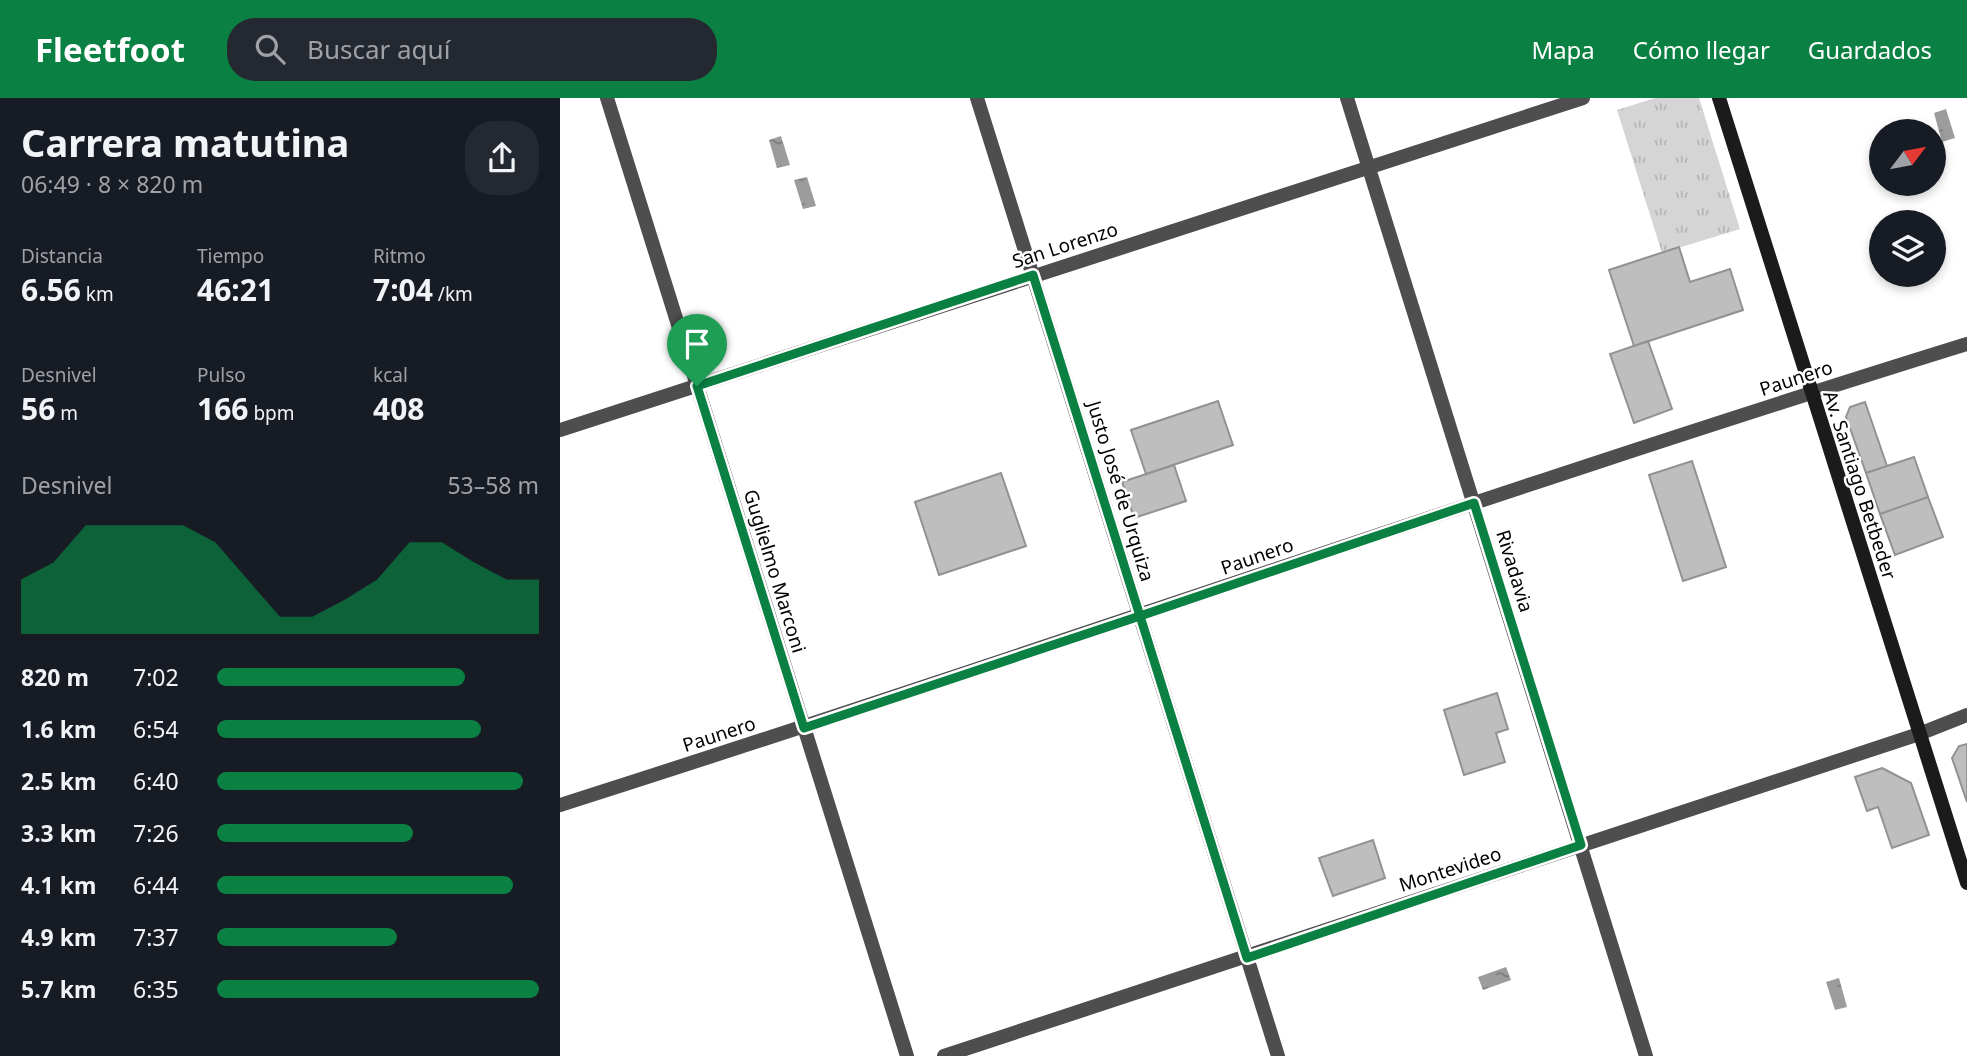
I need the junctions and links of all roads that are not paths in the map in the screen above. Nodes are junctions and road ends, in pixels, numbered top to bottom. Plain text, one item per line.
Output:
1 (607, 98) edge
2 (977, 98) edge
3 (1347, 98) edge
4 (1583, 98) edge
5 (1718, 98) edge
6 (1369, 168) junction
7 (1033, 275) junction
8 (1967, 344) edge
9 (697, 386) junction
10 (1811, 394) junction
11 (560, 430) edge
12 (1474, 503) junction
13 (1140, 616) junction
14 (1967, 715) edge
15 (804, 728) junction
16 (1919, 734) junction
17 (560, 805) edge
18 (1581, 845) junction
19 (1967, 883) edge
20 (1247, 958) junction
21 (907, 1056) edge
22 (944, 1056) edge
23 (1278, 1056) edge
24 (1646, 1056) edge

1 - 9 street, Guglielmo Marconi
2 - 7 street, Justo José de Urquiza
3 - 6 street, Rivadavia
4 - 6 street, San Lorenzo
5 - 10 main road, Av. Santiago Betbeder
6 - 7 street, San Lorenzo
6 - 12 street, Rivadavia
7 - 9 street, San Lorenzo
7 - 13 street, Justo José de Urquiza
8 - 10 street, Paunero
9 - 11 street, San Lorenzo
9 - 15 street, Guglielmo Marconi
10 - 12 street, Paunero
10 - 16 main road, Av. Santiago Betbeder
12 - 13 street, Paunero
12 - 18 street, Rivadavia
13 - 15 street, Paunero
13 - 20 street, Justo José de Urquiza
14 - 16 street, Montevideo
15 - 17 street, Paunero
15 - 21 street, Guglielmo Marconi
16 - 18 street, Montevideo
16 - 19 main road, Av. Santiago Betbeder
18 - 20 street, Montevideo
18 - 24 street, Rivadavia
20 - 22 street, Montevideo
20 - 23 street, Justo José de Urquiza

